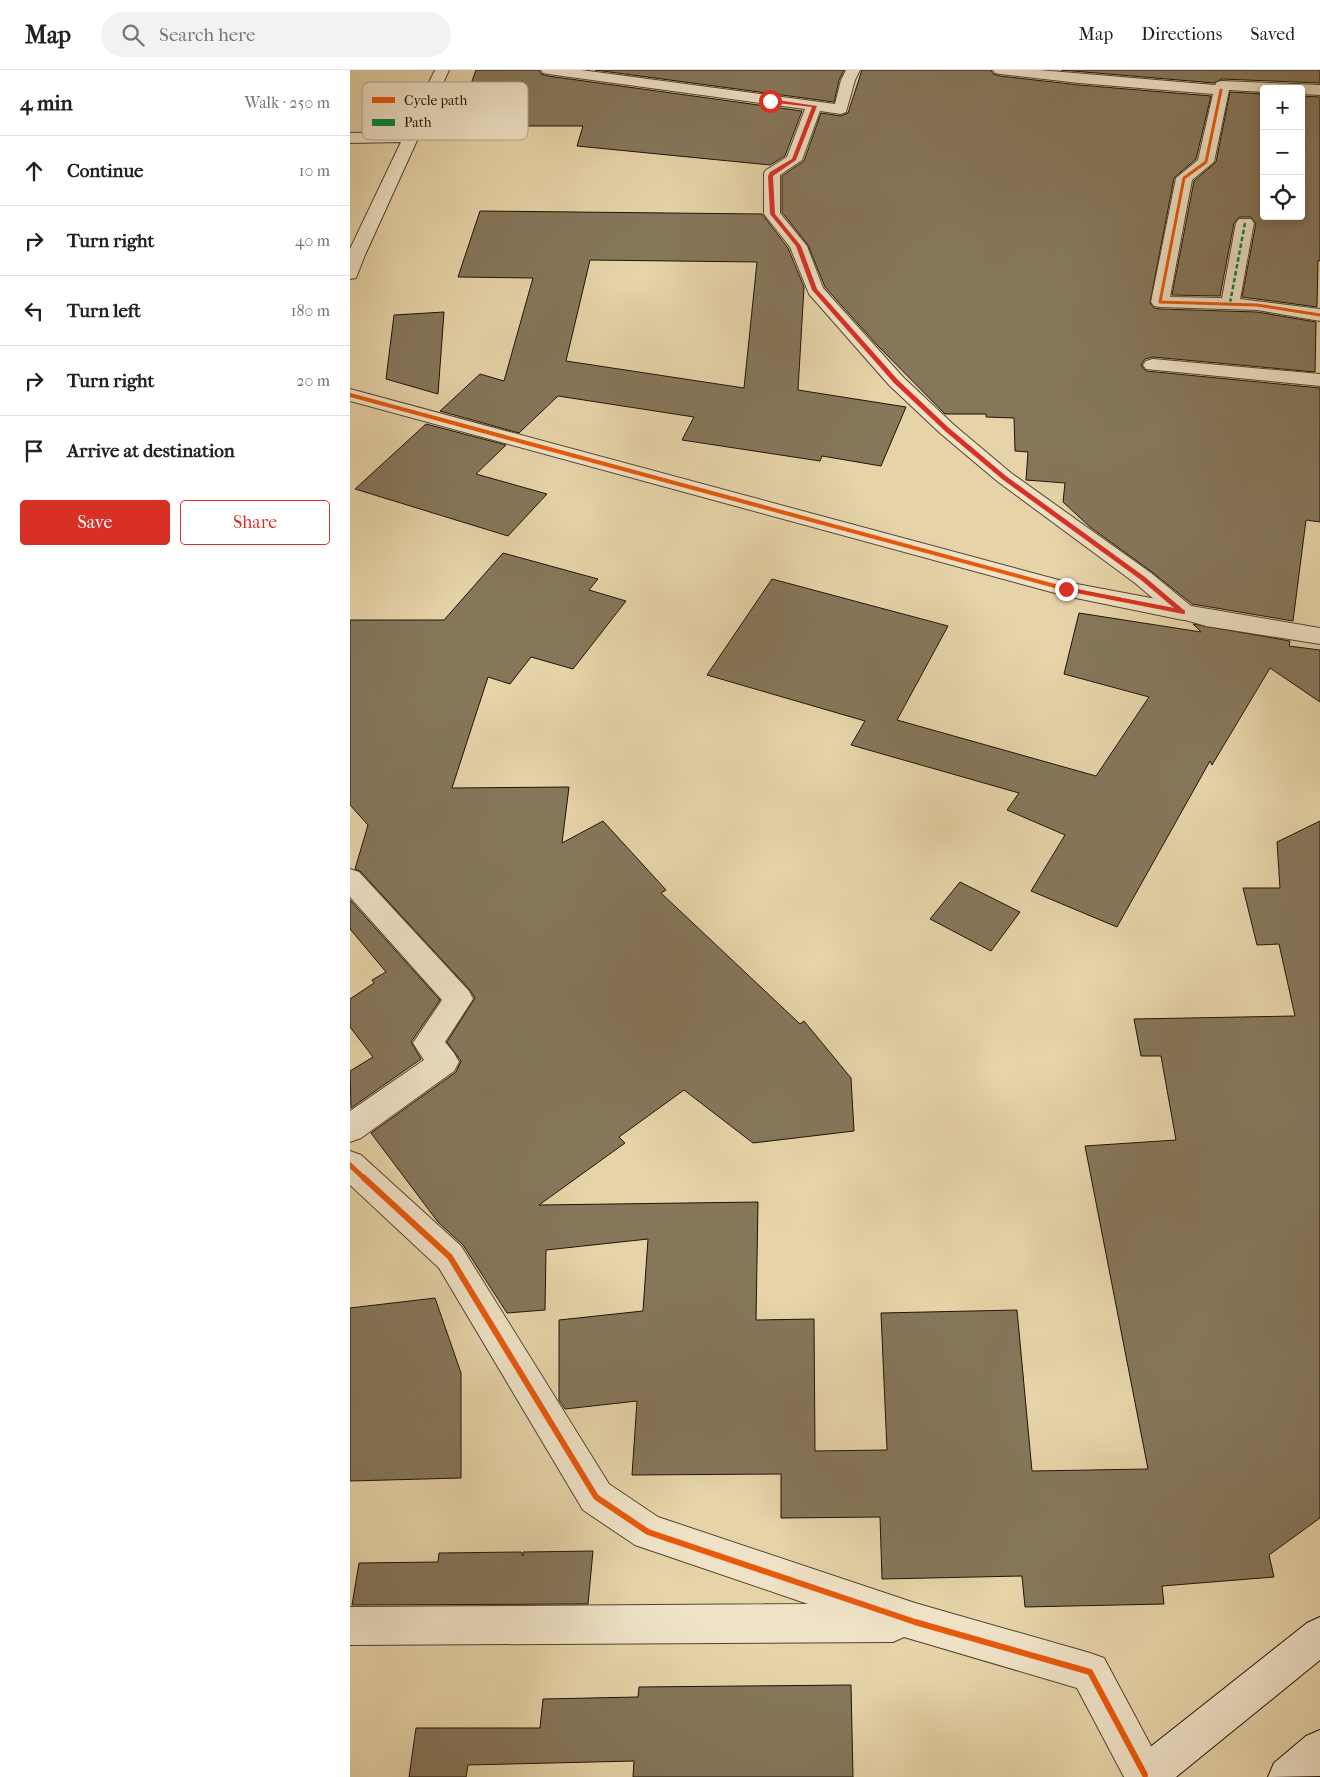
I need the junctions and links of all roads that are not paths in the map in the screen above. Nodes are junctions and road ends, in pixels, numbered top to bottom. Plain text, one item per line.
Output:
1 (442, 70) edge
2 (548, 70) edge
3 (853, 70) edge
4 (1000, 70) edge
5 (1081, 74) edge
6 (436, 82) edge
7 (1221, 90) junction
8 (1320, 90) edge
9 (814, 106) junction
10 (409, 140) edge
11 (1245, 223) dead end
12 (353, 255) edge
13 (350, 274) edge
14 (1230, 303) junction
15 (1320, 315) edge
16 (1153, 364) dead end
17 (1320, 380) edge
18 (350, 395) edge
19 (1182, 612) junction
20 (1320, 636) edge
21 (350, 878) edge
22 (350, 1128) edge
23 (350, 1165) edge
24 (915, 1622) junction
25 (350, 1626) edge
26 (1320, 1636) edge
27 (1320, 1750) edge
28 (1144, 1776) edge
29 (1288, 1777) edge

1 - 6 street
2 - 9 street
3 - 9 street
4 - 5 street
5 - 7 street
7 - 8 street
7 - 14 street
9 - 19 street
10 - 12 street
11 - 14 street
12 - 13 street
14 - 15 street
16 - 17 street
18 - 19 street
19 - 20 street
21 - 22 street
23 - 24 street
24 - 25 street
24 - 28 street
26 - 28 street
27 - 29 street

